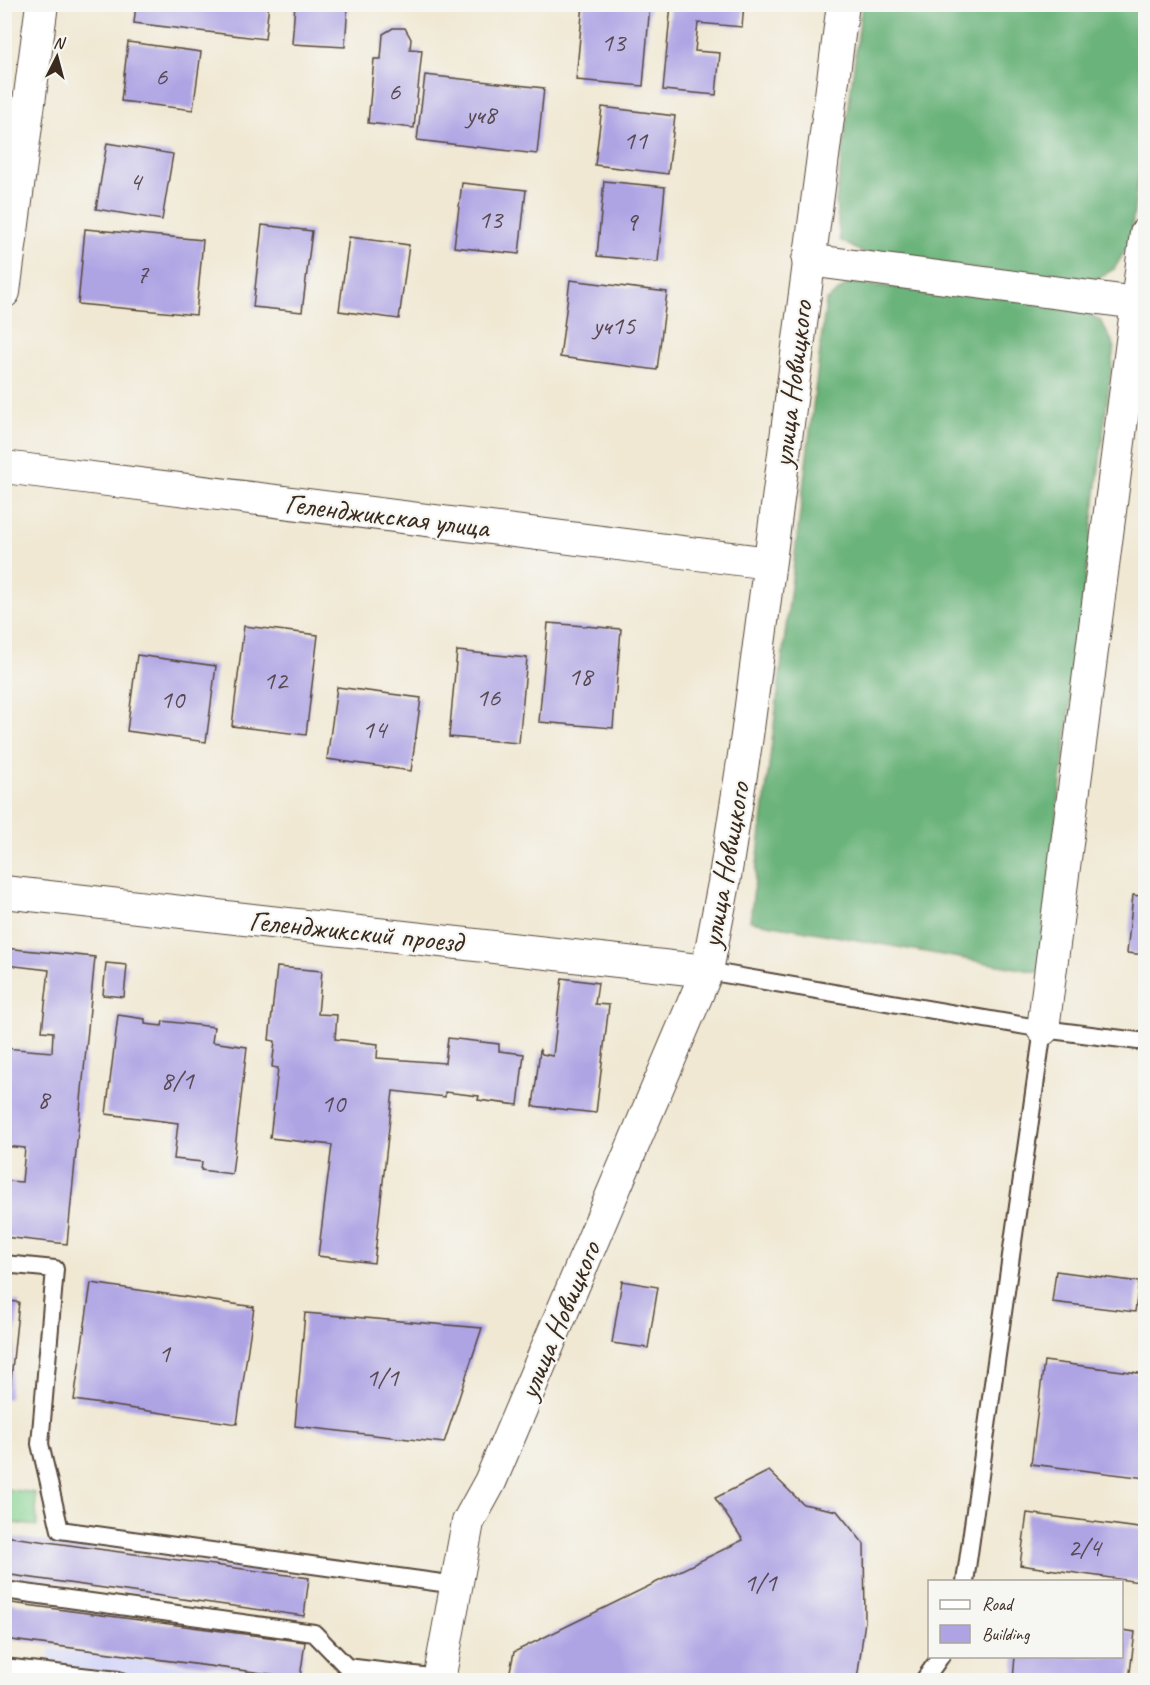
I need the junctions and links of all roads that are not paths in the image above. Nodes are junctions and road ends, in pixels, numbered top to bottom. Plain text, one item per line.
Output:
1 (42, 4) edge
2 (843, 4) edge
3 (1146, 233) edge
4 (808, 260) junction
5 (4, 292) edge
6 (1137, 303) junction
7 (4, 467) edge
8 (769, 563) junction
9 (4, 892) edge
10 (707, 971) junction
11 (1043, 1029) junction
12 (1146, 1042) edge
13 (4, 1263) edge
14 (965, 1580) edge
15 (456, 1585) junction
16 (4, 1590) edge
17 (940, 1658) edge
18 (4, 1667) edge
19 (80, 1678) edge
20 (439, 1679) edge
21 (119, 1680) edge
22 (924, 1680) edge

1 - 5 street
2 - 4 street, улица Новицкого
3 - 6 street
4 - 6 street
4 - 8 street, улица Новицкого
6 - 11 street
7 - 8 street, Геленджикская улица
8 - 10 street, улица Новицкого
9 - 10 street, Геленджикский проезд
10 - 11 lane
10 - 15 street, улица Новицкого
11 - 12 lane
11 - 14 lane
13 - 15 lane
15 - 20 street, улица Новицкого
16 - 20 lane
17 - 22 lane
18 - 19 lane
19 - 21 lane

